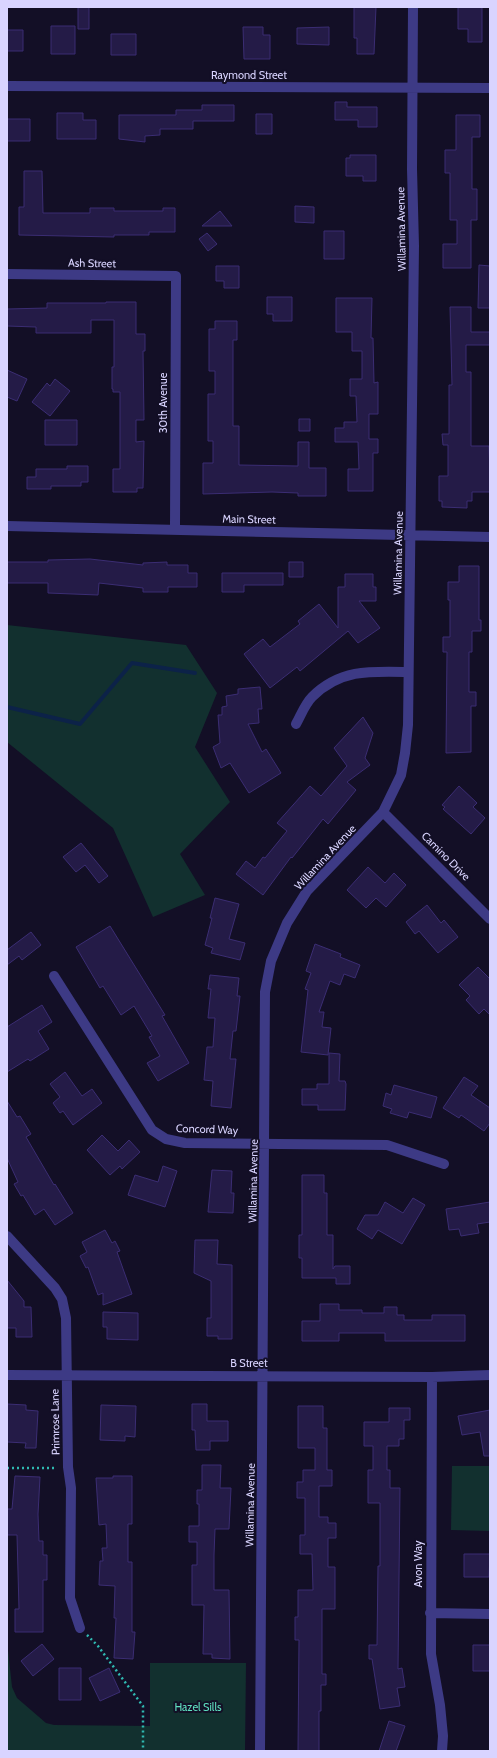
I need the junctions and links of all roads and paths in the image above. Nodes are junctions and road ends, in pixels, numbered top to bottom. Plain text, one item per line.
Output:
1 (413, 7) edge
2 (7, 86) edge
3 (413, 87) junction
4 (490, 88) edge
5 (7, 274) edge
6 (176, 276) joint
7 (7, 526) edge
8 (175, 529) junction
9 (410, 535) junction
10 (490, 537) edge
11 (408, 672) junction
12 (296, 724) dead end
13 (383, 812) junction
14 (490, 919) edge
15 (54, 976) dead end
16 (266, 1143) junction
17 (444, 1164) dead end
18 (7, 1236) edge
19 (7, 1375) edge
20 (67, 1375) junction
21 (263, 1375) junction
22 (490, 1375) edge
23 (432, 1377) junction
24 (68, 1467) junction
25 (7, 1468) edge
26 (430, 1613) junction
27 (490, 1614) edge
28 (80, 1628) joint
29 (143, 1751) edge
30 (260, 1751) edge
31 (442, 1751) edge

1 - 3 street, Willamina Avenue
2 - 3 street, Raymond Street
3 - 4 street, Raymond Street
3 - 9 street, Willamina Avenue
5 - 6 street, Ash Street
6 - 8 street, 30th Avenue
7 - 8 street, Main Street
8 - 9 street, Main Street
9 - 10 street, Main Street
9 - 11 street, Willamina Avenue
11 - 12 street
11 - 13 street, Willamina Avenue
13 - 14 street, Camino Drive
13 - 16 street, Willamina Avenue
15 - 16 street, Concord Way
16 - 17 street, Concord Way
16 - 21 street, Willamina Avenue
18 - 20 street, Primrose Lane
19 - 20 street, B Street
20 - 21 street, B Street
20 - 24 street, Primrose Lane
21 - 23 street, B Street
21 - 30 street, Willamina Avenue
22 - 23 street, B Street
23 - 26 street, Avon Way
24 - 25 path
24 - 28 street, Primrose Lane
26 - 27 street
26 - 31 street, Avon Way
28 - 29 path

